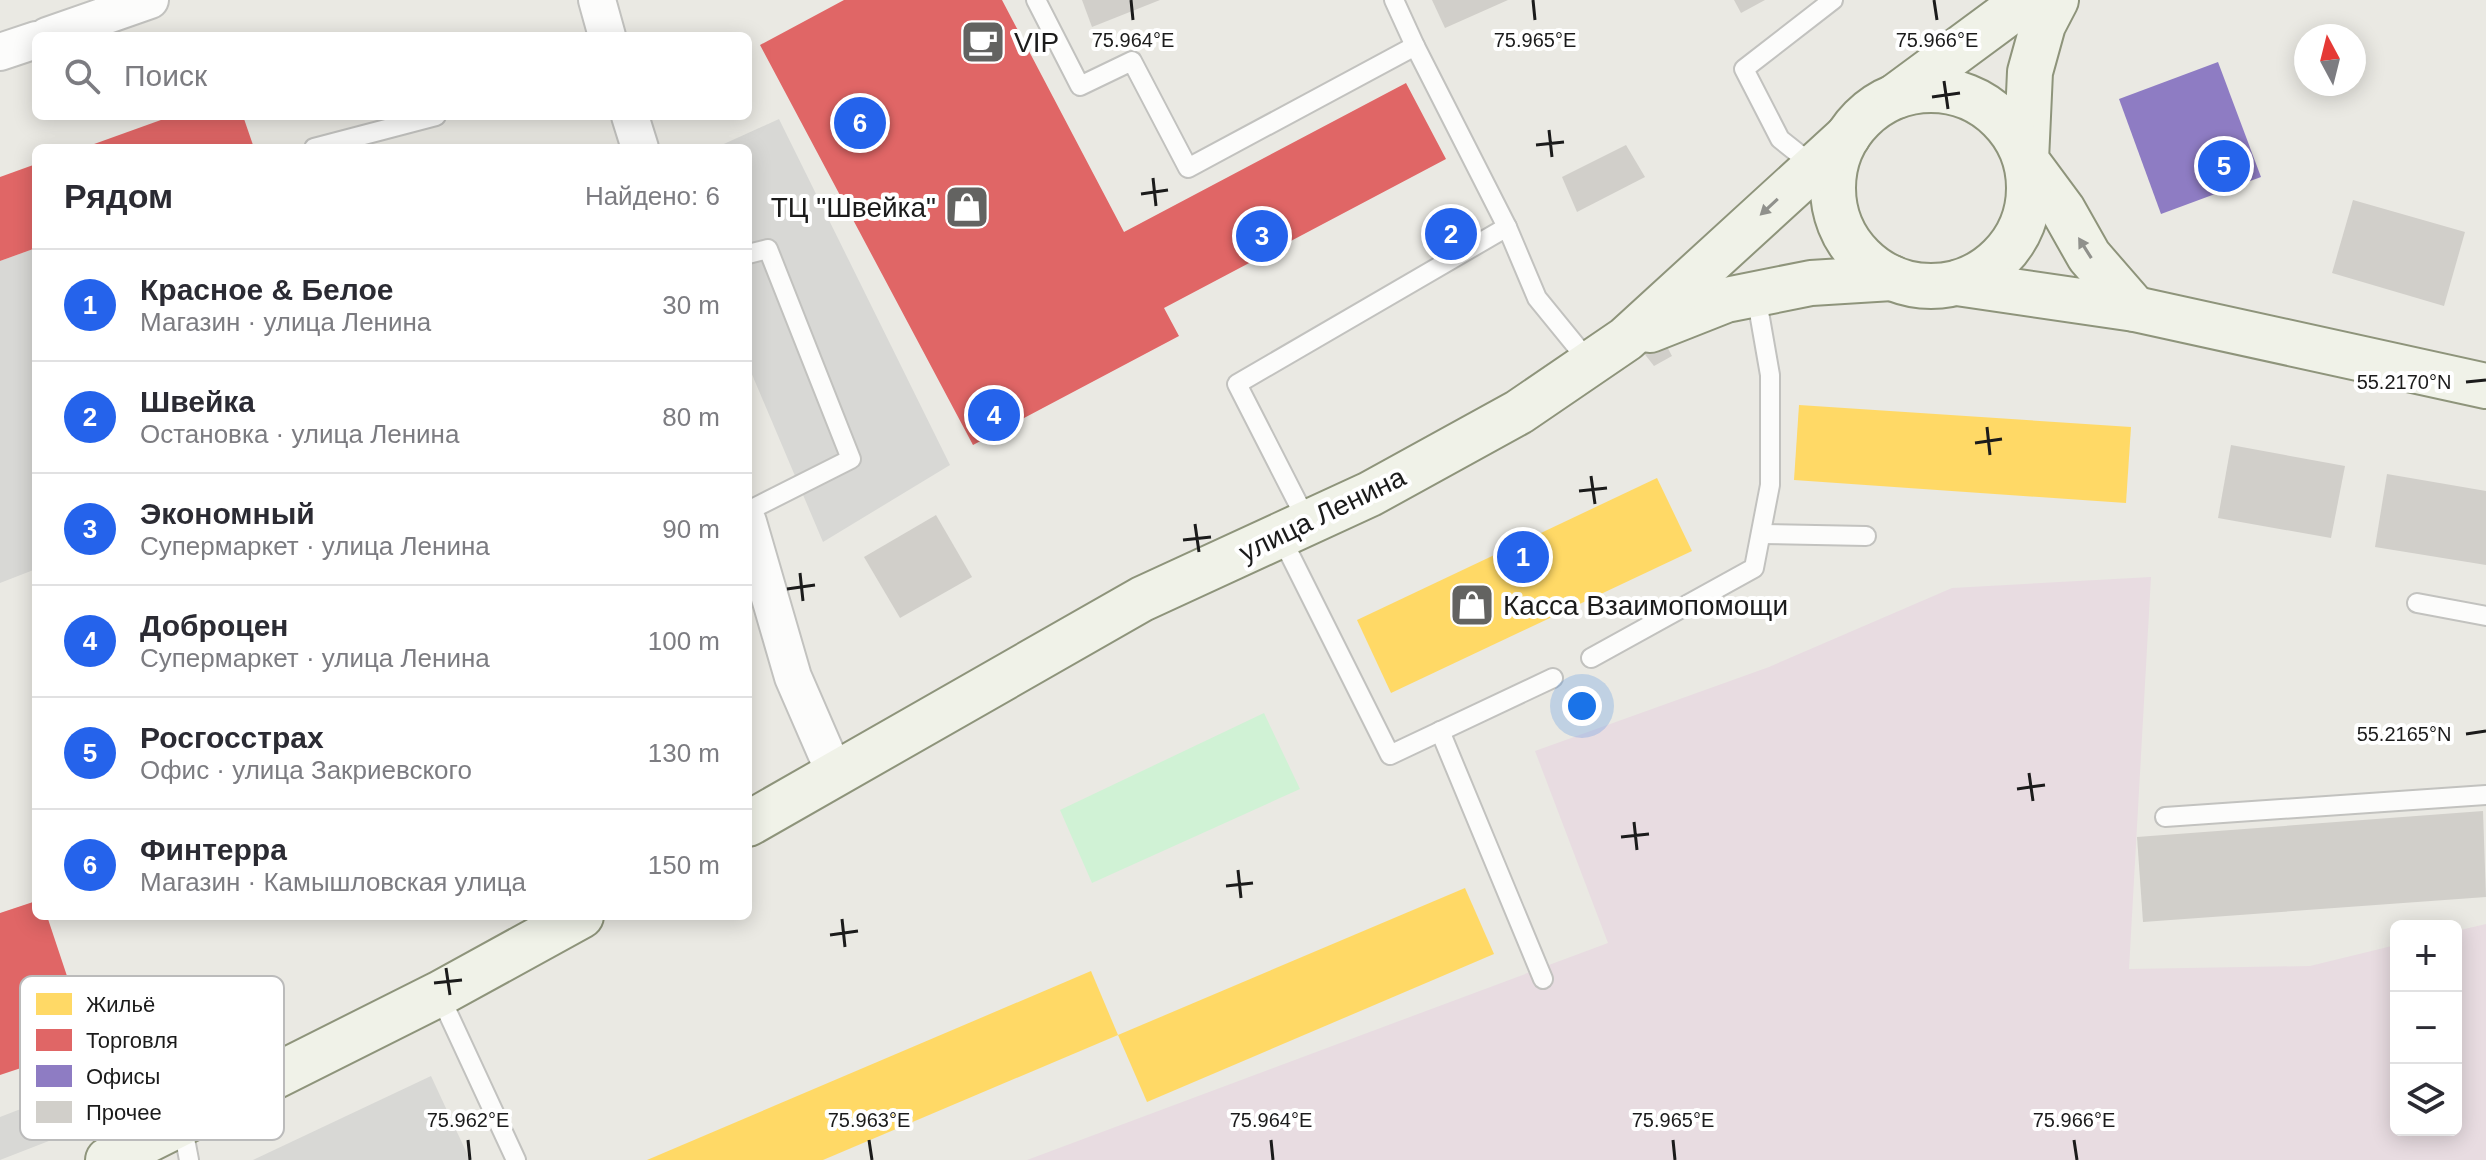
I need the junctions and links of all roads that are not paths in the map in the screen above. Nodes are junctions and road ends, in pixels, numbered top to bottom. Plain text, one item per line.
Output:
1 (150, 0) edge
2 (597, 0) edge
3 (1036, 0) edge
4 (1394, 0) edge
5 (1833, 0) edge
6 (2026, 0) edge
7 (2056, 0) edge
8 (58, 32) edge
9 (606, 32) edge
10 (32, 41) edge
11 (1415, 46) junction
12 (0, 52) edge
13 (1894, 96) junction
14 (421, 120) edge
15 (631, 120) edge
16 (1848, 136) junction
17 (329, 144) edge
18 (639, 144) edge
19 (2026, 160) junction
20 (1814, 166) junction
21 (1507, 227) junction
22 (752, 253) edge
23 (1892, 278) junction
24 (1957, 283) junction
25 (1756, 295) junction
26 (2135, 309) junction
27 (1626, 339) junction
28 (1590, 363) junction
29 (2486, 386) edge
30 (752, 509) edge
31 (1294, 529) junction
32 (1761, 534) junction
33 (752, 536) edge
34 (1866, 536) dead end
35 (2417, 603) dead end
36 (2486, 616) edge
37 (1591, 658) dead end
38 (1553, 678) dead end
39 (1440, 731) junction
40 (836, 776) junction
41 (2486, 795) edge
42 (2165, 817) dead end
43 (752, 822) edge
44 (574, 920) edge
45 (1543, 979) dead end
46 (439, 994) junction
47 (284, 1084) edge
48 (185, 1142) edge
49 (108, 1160) edge
50 (516, 1160) edge

1 - 8 street
2 - 9 street
3 - 11 lane
4 - 11 lane
5 - 20 lane
6 - 13 main road, улица Ленина
7 - 19 main road
10 - 12 street
11 - 21 lane
13 - 16 main road, улица Ленина
13 - 19 main road, улица Ленина
14 - 17 lane
15 - 18 street
16 - 20 main road, улица Ленина
16 - 23 main road, улица Ленина
19 - 24 main road, улица Ленина
26 -> 19 main road
20 -> 27 main road, улица Ленина
21 - 28 lane
21 - 31 lane
22 - 30 lane
23 - 24 main road, улица Ленина
23 - 25 main road
24 - 26 main road
25 - 27 main road
25 - 32 lane
26 - 29 main road
27 - 28 main road, улица Ленина
28 - 31 main road, улица Ленина
31 - 39 lane
31 - 40 main road, улица Ленина
32 - 34 lane
32 - 37 lane
33 - 40 street
35 - 36 lane
38 - 39 lane
39 - 45 lane
40 - 43 main road, улица Ленина
41 - 42 lane
44 - 46 main road
46 - 47 main road
46 - 50 lane
48 - 49 main road

